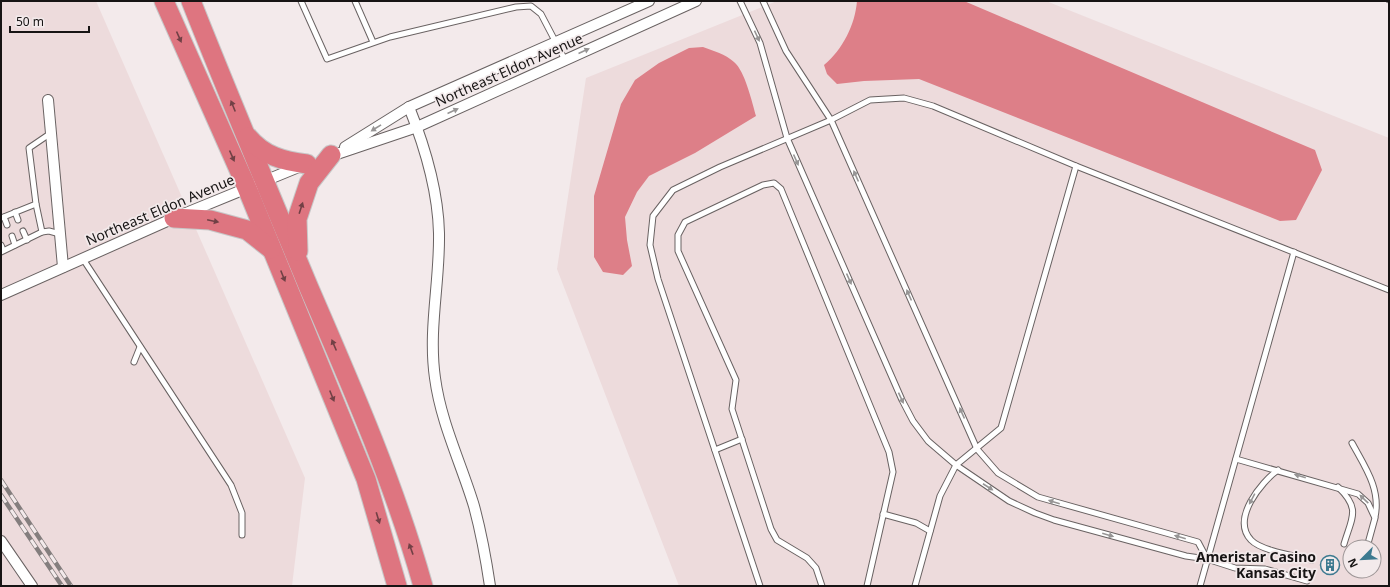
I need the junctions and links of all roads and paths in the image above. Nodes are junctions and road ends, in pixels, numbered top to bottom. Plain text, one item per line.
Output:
1 (164, 1) edge
2 (191, 1) edge
3 (301, 1) edge
4 (355, 1) edge
5 (649, 1) edge
6 (696, 1) edge
7 (740, 1) edge
8 (763, 1) edge
9 (373, 42) junction
10 (556, 42) junction
11 (565, 60) junction
12 (48, 100) dead end
13 (409, 107) junction
14 (831, 120) junction
15 (417, 127) junction
16 (243, 131) junction
17 (51, 134) junction
18 (787, 138) junction
19 (331, 155) junction
20 (307, 164) junction
21 (1076, 166) junction
22 (264, 181) junction
23 (247, 188) junction
24 (36, 204) junction
25 (15, 212) junction
26 (2, 217) edge
27 (174, 218) junction
28 (18, 220) dead end
29 (7, 225) dead end
30 (23, 231) dead end
31 (42, 232) junction
32 (60, 234) junction
33 (12, 236) dead end
34 (27, 240) junction
35 (1, 245) edge
36 (16, 245) junction
37 (2, 251) edge
38 (273, 252) junction
39 (1294, 252) junction
40 (83, 259) junction
41 (298, 260) junction
42 (63, 267) junction
43 (1389, 290) edge
44 (1, 295) edge
45 (140, 346) junction
46 (134, 362) dead end
47 (742, 439) junction
48 (1352, 443) dead end
49 (978, 449) junction
50 (715, 450) junction
51 (1236, 459) junction
52 (956, 465) junction
53 (1278, 470) junction
54 (1338, 487) junction
55 (883, 514) junction
56 (1375, 518) junction
57 (930, 532) junction
58 (242, 535) dead end
59 (1346, 539) edge
60 (1369, 539) edge
61 (1, 541) edge
62 (1207, 559) junction
63 (1312, 560) dead end
64 (1307, 581) dead end
65 (32, 586) edge
66 (397, 586) edge
67 (423, 586) edge
68 (490, 586) edge
69 (760, 586) edge
70 (822, 586) edge
71 (867, 586) edge
72 (915, 586) edge
73 (1200, 586) edge

1 -> 23 highway
16 -> 2 highway
3 - 9 lane
4 - 9 lane
5 - 10 street, Northeast Eldon Avenue
11 -> 6 street, Northeast Eldon Avenue
7 -> 18 lane
8 - 14 lane
9 - 10 lane
10 - 11 lane
10 - 13 street, Northeast Eldon Avenue
15 -> 11 street, Northeast Eldon Avenue
12 - 17 street
13 - 15 street
13 -> 19 street, Northeast Eldon Avenue
14 - 18 lane
14 - 21 lane
49 -> 14 lane
15 - 19 street, Northeast Eldon Avenue
15 - 68 street
16 - 20 highway
16 - 22 highway
17 - 24 lane
17 - 32 street
18 - 50 lane
18 -> 52 lane
19 - 20 street, Northeast Eldon Avenue
41 -> 19 highway
20 - 22 street, Northeast Eldon Avenue
21 - 39 lane
21 - 49 lane
22 - 23 street, Northeast Eldon Avenue
22 - 41 highway
23 - 27 street, Northeast Eldon Avenue
23 - 38 highway
24 - 25 lane
24 - 31 lane
25 - 26 lane
25 - 28 lane
26 - 29 lane
27 -> 38 highway
27 - 40 street, Northeast Eldon Avenue
30 - 34 lane
31 - 32 lane
31 - 34 lane
32 - 42 street
33 - 36 lane
34 - 36 lane
35 - 37 lane
36 - 37 lane
38 -> 66 highway
39 - 43 lane
39 - 51 lane
40 - 42 street, Northeast Eldon Avenue
40 - 45 lane
67 -> 41 highway
42 - 44 street, Northeast Eldon Avenue
45 - 46 lane
45 - 58 lane
47 - 50 lane
47 - 55 lane
47 - 70 lane
48 - 56 lane
49 - 52 lane
62 -> 49 lane
50 - 69 lane
51 - 53 lane
51 - 62 lane
52 - 57 lane
52 -> 62 lane
54 -> 53 lane
53 -> 63 lane
56 -> 54 lane
54 - 59 lane
55 - 57 lane
55 - 71 lane
56 - 60 lane
57 - 72 lane
61 - 65 street
62 - 64 lane
62 - 73 lane

